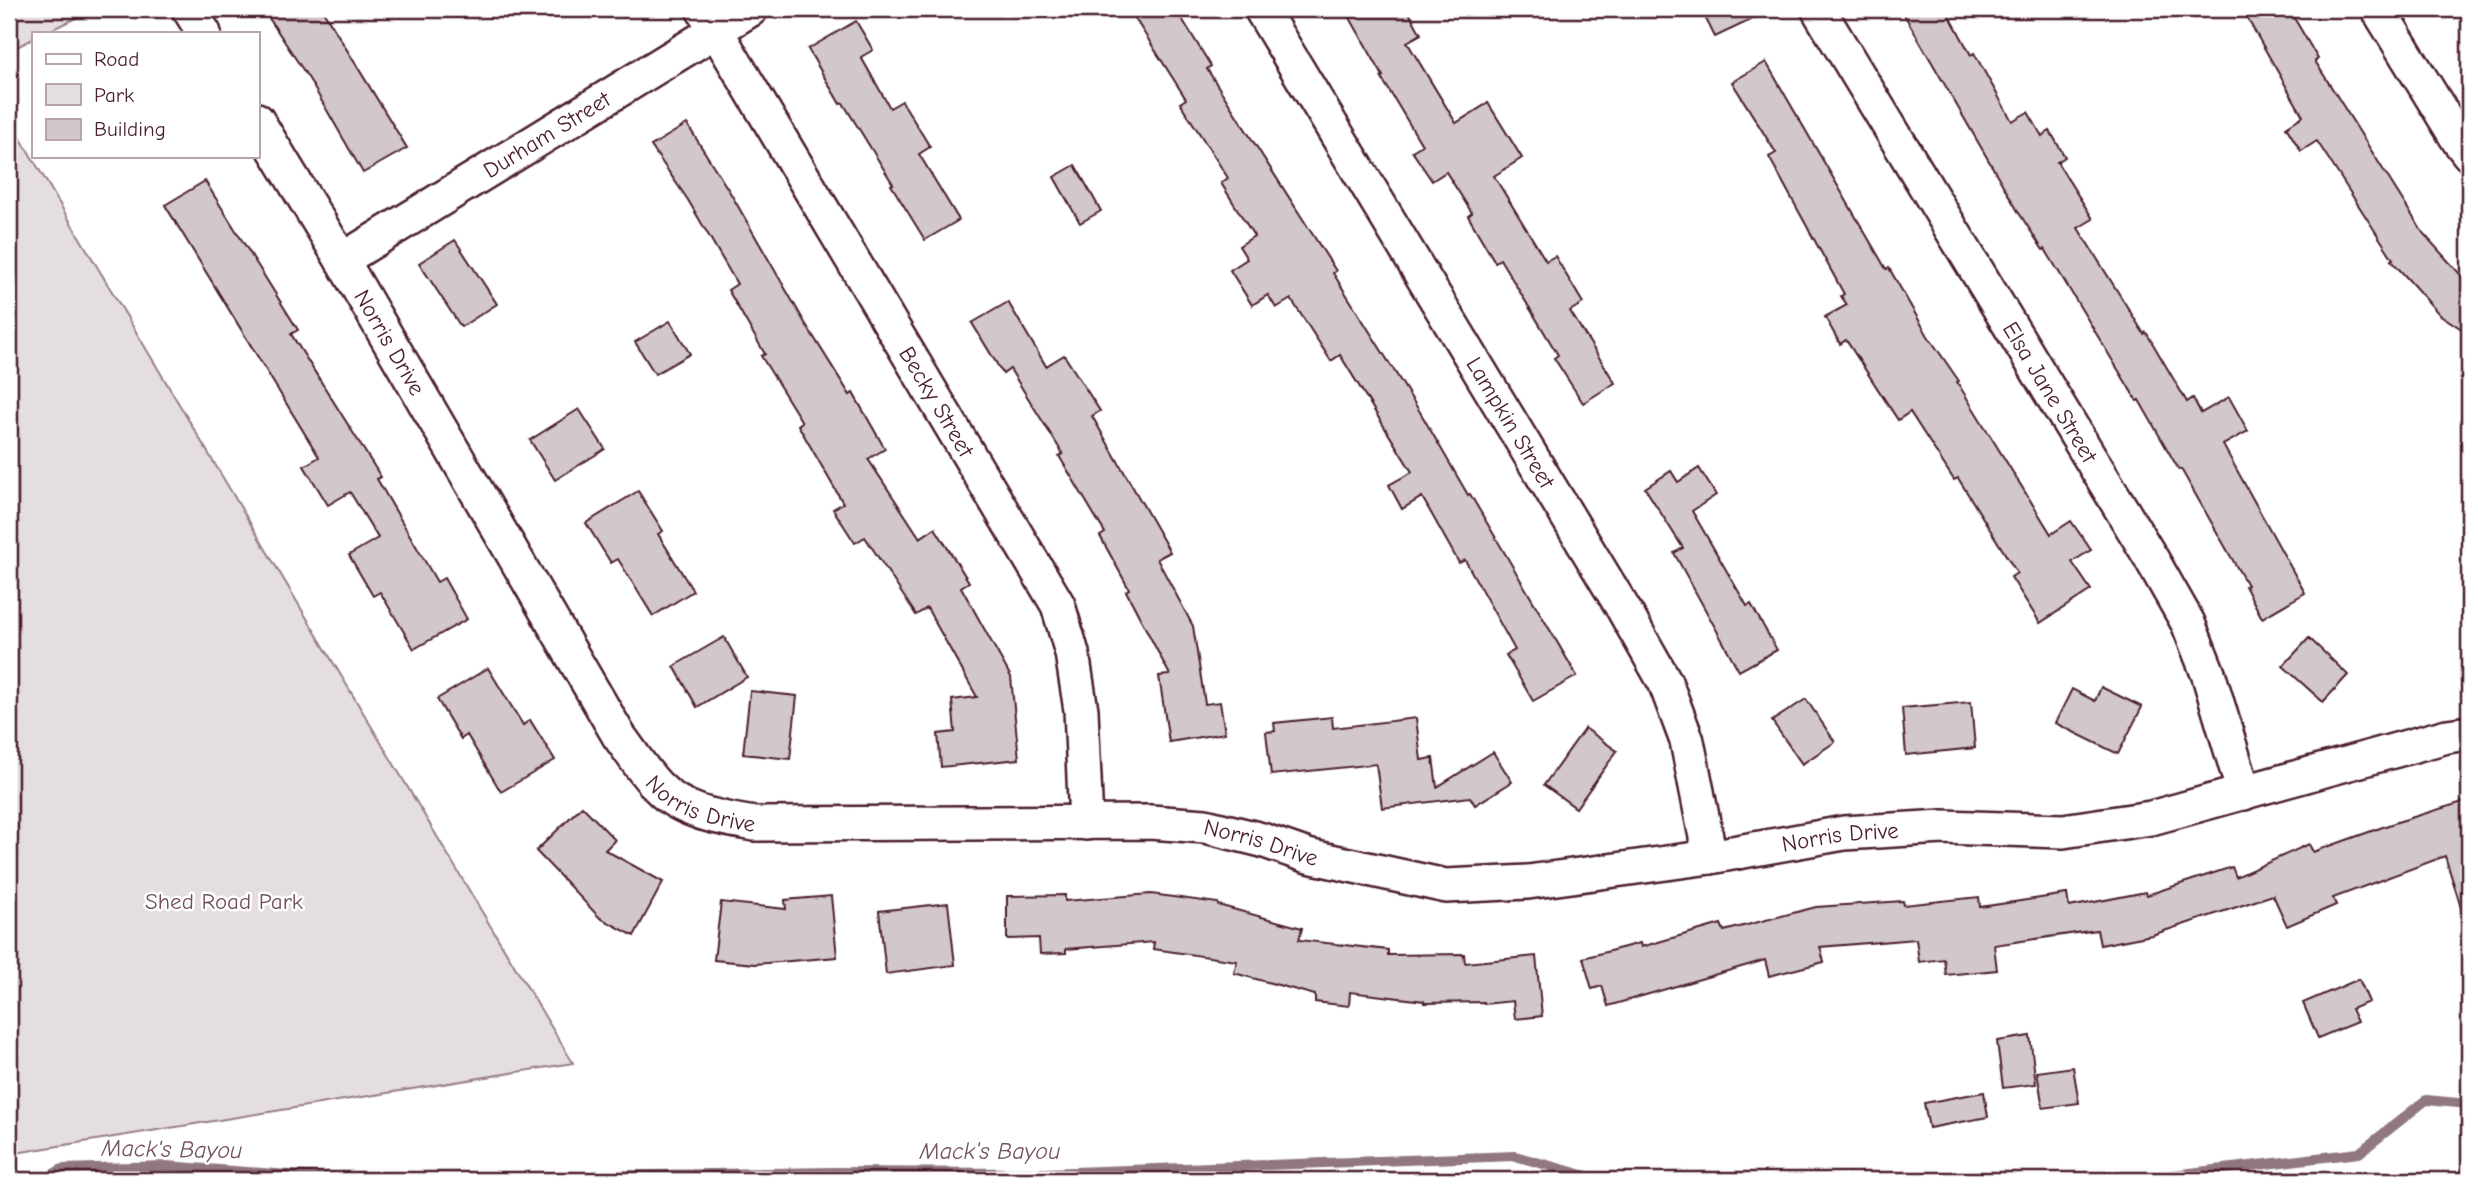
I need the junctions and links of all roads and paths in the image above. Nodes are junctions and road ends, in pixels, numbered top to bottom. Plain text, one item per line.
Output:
1 (190, 9) edge
2 (751, 9) edge
3 (1261, 9) edge
4 (1818, 9) edge
5 (2378, 9) edge
6 (710, 19) edge
7 (203, 32) edge
8 (259, 123) edge
9 (2469, 154) edge
10 (342, 260) junction
11 (2469, 733) edge
12 (2244, 793) junction
13 (1086, 823) junction
14 (1710, 857) junction

1 - 7 street
2 - 6 street, Durham Street
3 - 14 street, Lampkin Street
4 - 12 street, Elsa Jane Street
5 - 9 street
6 - 10 street, Durham Street
6 - 13 street, Becky Street
8 - 10 street, Norris Drive
10 - 13 street, Norris Drive
11 - 12 street, Norris Drive
12 - 14 street, Norris Drive
13 - 14 street, Norris Drive

